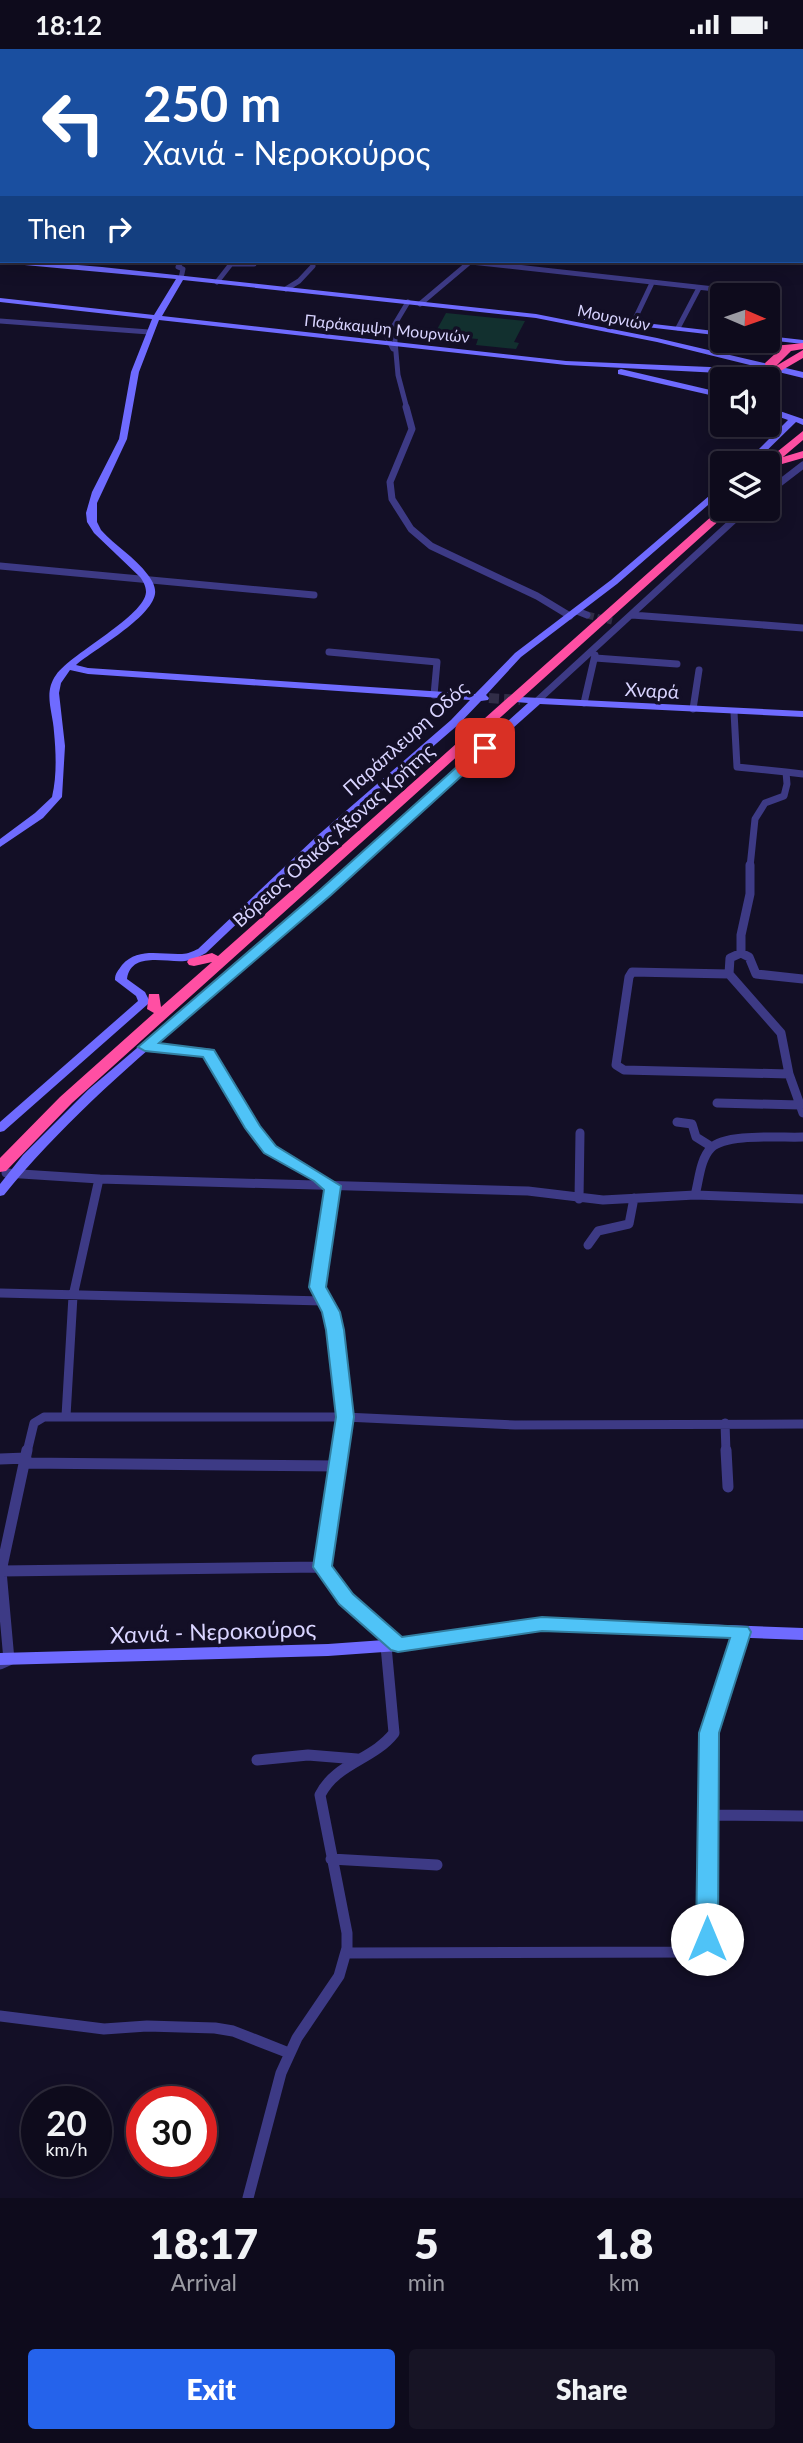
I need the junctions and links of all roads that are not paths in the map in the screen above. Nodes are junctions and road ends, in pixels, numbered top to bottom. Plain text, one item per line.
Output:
1 (22, 263) edge
2 (181, 263) edge
3 (249, 263) edge
4 (469, 263) edge
5 (487, 263) edge
6 (313, 266) dead end
7 (181, 278) junction
8 (217, 282) junction
9 (652, 283) junction
10 (699, 288) junction
11 (286, 289) junction
12 (710, 290) edge
13 (0, 298) edge
14 (408, 302) junction
15 (420, 303) junction
16 (161, 314) junction
17 (555, 319) junction
18 (0, 321) edge
19 (634, 323) junction
20 (678, 328) junction
21 (149, 332) junction
22 (710, 334) edge
23 (393, 340) junction
24 (780, 342) edge
25 (690, 348) junction
26 (799, 349) edge
27 (710, 350) edge
28 (780, 350) edge
29 (589, 365) joint
30 (751, 365) junction
31 (623, 367) junction
32 (765, 367) edge
33 (773, 367) edge
34 (710, 369) edge
35 (780, 369) edge
36 (780, 371) edge
37 (803, 373) edge
38 (803, 381) edge
39 (710, 392) edge
40 (780, 414) edge
41 (799, 420) edge
42 (803, 434) edge
43 (803, 443) edge
44 (763, 451) edge
45 (780, 454) edge
46 (803, 454) edge
47 (782, 461) joint
48 (803, 465) edge
49 (780, 483) edge
50 (710, 498) edge
51 (710, 514) edge
52 (713, 521) edge
53 (733, 521) edge
54 (110, 545) junction
55 (0, 566) edge
56 (147, 579) junction
57 (314, 595) dead end
58 (578, 614) junction
59 (632, 615) junction
60 (612, 621) tunnel mouth
61 (622, 623) junction
62 (803, 628) edge
63 (596, 646) junction
64 (328, 652) dead end
65 (595, 658) junction
66 (677, 664) dead end
67 (69, 667) junction
68 (699, 670) dead end
69 (434, 695) junction
70 (485, 698) junction
71 (520, 700) tunnel mouth
72 (537, 701) junction
73 (584, 703) junction
74 (693, 709) junction
75 (734, 712) junction
76 (803, 715) edge
77 (786, 772) junction
78 (803, 774) edge
79 (0, 844) edge
80 (741, 953) junction
81 (212, 957) junction
82 (194, 962) dead end
83 (729, 974) junction
84 (803, 979) edge
85 (145, 1047) junction
86 (789, 1074) junction
87 (716, 1103) dead end
88 (801, 1109) edge
89 (677, 1122) dead end
90 (0, 1128) edge
91 (580, 1133) dead end
92 (803, 1137) edge
93 (712, 1147) junction
94 (0, 1151) edge
95 (7, 1171) edge
96 (99, 1179) junction
97 (329, 1186) junction
98 (0, 1192) edge
99 (695, 1195) junction
100 (634, 1198) junction
101 (579, 1199) junction
102 (803, 1199) edge
103 (588, 1245) dead end
104 (0, 1293) edge
105 (73, 1296) junction
106 (323, 1301) junction
107 (66, 1416) junction
108 (345, 1417) junction
109 (725, 1423) junction
110 (803, 1425) edge
111 (0, 1459) edge
112 (25, 1461) junction
113 (338, 1466) junction
114 (728, 1487) dead end
115 (323, 1567) junction
116 (1, 1571) edge
117 (741, 1632) junction
118 (803, 1634) edge
119 (392, 1645) junction
120 (3, 1661) edge
121 (357, 1759) junction
122 (257, 1760) dead end
123 (708, 1815) junction
124 (803, 1816) edge
125 (331, 1859) junction
126 (437, 1865) dead end
127 (347, 1953) junction
128 (0, 2016) edge
129 (289, 2053) junction
130 (248, 2198) edge

1 - 7 street
2 - 7 street
3 - 8 street
4 - 15 street
5 - 9 street
6 - 11 street
7 - 8 street
7 - 16 street
8 - 11 street
9 - 10 street
9 - 19 street
10 - 12 street
10 - 20 street
11 - 14 street
13 - 16 street, Παράκαμψη Μουρνιών
14 - 15 street
14 - 23 street
15 - 17 street
16 - 21 street
16 - 23 street, Παράκαμψη Μουρνιών
16 - 54 street
17 - 19 street
17 - 25 street, Μουρνιών
17 - 30 street, Μουρνιών
18 - 21 street
19 - 20 street
20 - 22 street
21 - 54 street
23 - 29 street, Παράκαμψη Μουρνιών
23 - 31 street, Παράκαμψη Μουρνιών
23 - 58 street
24 - 26 street
25 - 27 street
25 - 30 street, Μουρνιών
26 - 28 highway
26 - 33 highway
26 - 37 highway
29 - 31 street
30 - 31 street, Παράκαμψη Μουρνιών
30 - 32 highway
31 - 34 street, Παράκαμψη Μουρνιών
31 - 39 street
35 - 37 street
36 - 38 street
40 - 41 street
41 - 44 street
42 - 45 highway
43 - 47 highway
46 - 47 highway
48 - 49 street
50 - 58 street, Παράπλευρη Οδός
51 - 81 highway, Βόρειος Οδικός Άξονας Κρήτης
52 - 95 highway, Βόρειος Οδικός Άξονας Κρήτης
53 - 59 street
54 - 56 street
55 - 56 street
56 - 57 street
56 - 67 street
58 - 70 street, Παράπλευρη Οδός
59 - 61 street
59 - 62 street
60 - 61 street
61 - 63 street
63 - 65 street
63 - 72 street
64 - 69 street
65 - 66 street
65 - 73 street
67 - 69 street
67 - 79 street
68 - 74 street
69 - 70 street
70 - 90 street, Παράπλευρη Οδός
71 - 72 street, Χναρά
72 - 73 street, Χναρά
72 - 85 street
73 - 74 street, Χναρά
74 - 75 street, Χναρά
75 - 76 street, Χναρά
75 - 77 street
77 - 78 street
77 - 80 street
80 - 83 street
80 - 84 street
81 - 82 highway
81 - 94 highway, Βόρειος Οδικός Άξονας Κρήτης
83 - 86 street
83 - 86 street
85 - 95 street
85 - 97 street
86 - 88 street
87 - 88 street
89 - 93 street
91 - 101 street
92 - 93 street
93 - 99 street
95 - 96 street
95 - 98 street
96 - 97 street
96 - 105 street
97 - 101 street
97 - 106 street
99 - 100 street
99 - 102 street
100 - 101 street
100 - 103 street
104 - 105 street
105 - 106 street
105 - 107 street
106 - 108 street
107 - 108 street
107 - 112 street
108 - 109 street
108 - 113 street
109 - 110 street
109 - 114 street
111 - 112 street
112 - 113 street
112 - 116 street
113 - 115 street
115 - 116 street
115 - 119 street
116 - 120 street
117 - 118 street, Χανιά - Νεροκούρος
117 - 119 street, Χανιά - Νεροκούρος
117 - 123 street
119 - 120 street, Χανιά - Νεροκούρος
119 - 121 street
121 - 122 street
121 - 125 street
123 - 124 street
123 - 127 street
125 - 126 street
125 - 127 street
127 - 129 street
128 - 129 street
129 - 130 street

